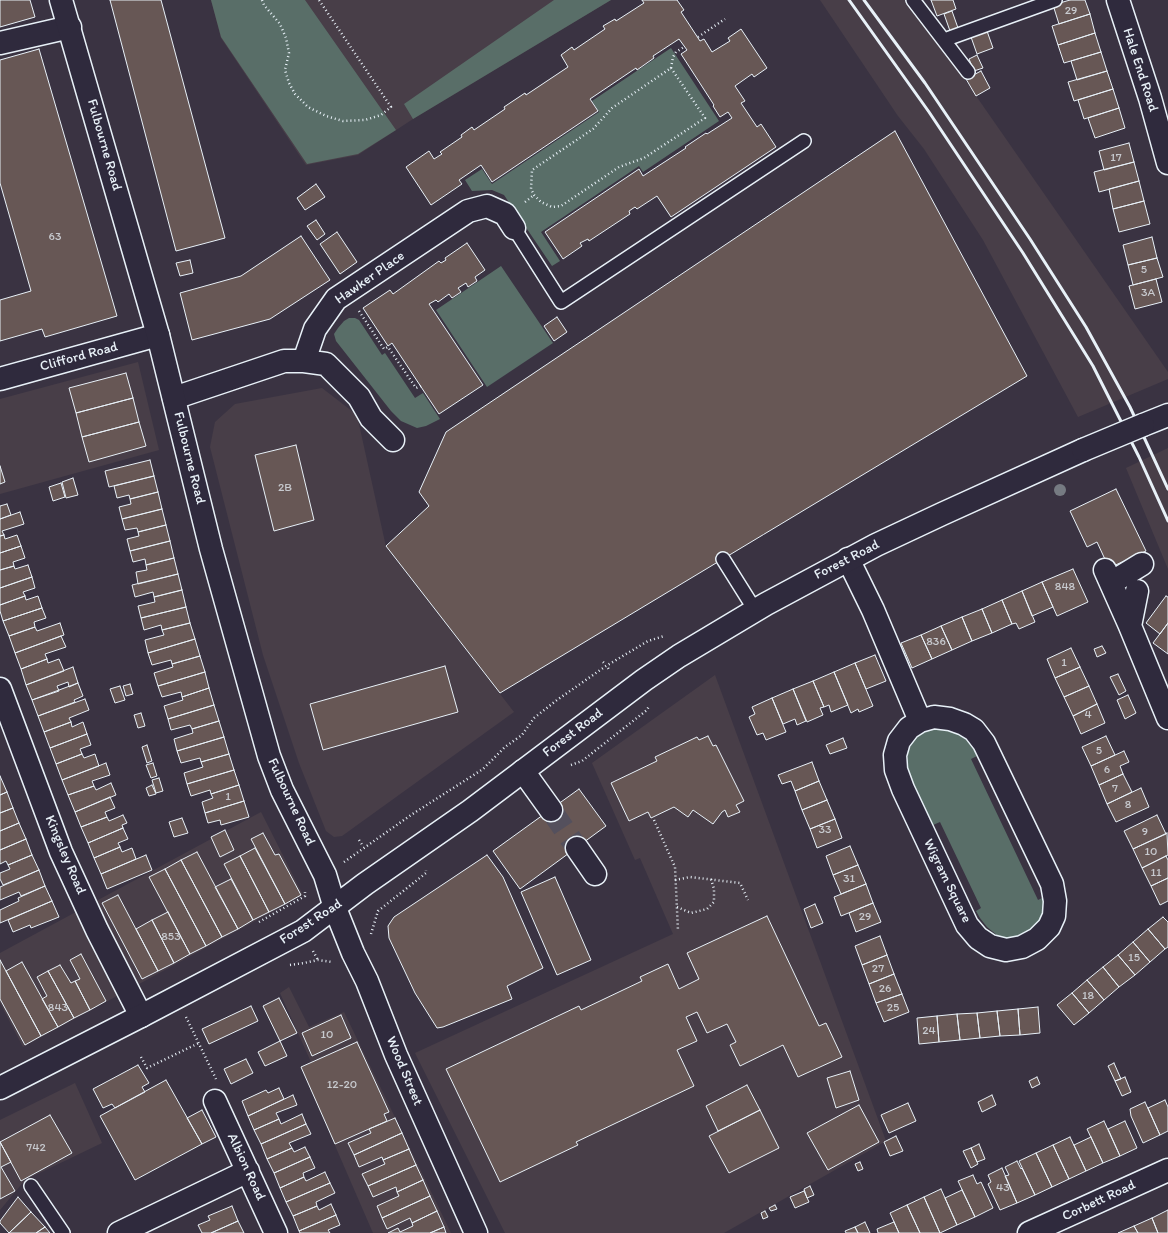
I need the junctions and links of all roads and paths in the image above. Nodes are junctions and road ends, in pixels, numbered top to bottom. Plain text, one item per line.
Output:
1 (61, 0) edge
2 (262, 0) edge
3 (319, 0) edge
4 (914, 0) edge
5 (1055, 0) edge
6 (1118, 0) edge
7 (725, 19) dead end
8 (70, 27) junction
9 (698, 38) dead end
10 (944, 40) junction
11 (0, 43) edge
12 (684, 47) dead end
13 (671, 68) junction
14 (968, 72) dead end
15 (804, 141) dead end
16 (1168, 164) edge
17 (514, 228) joint
18 (346, 292) junction
19 (158, 335) junction
20 (304, 361) junction
21 (0, 379) edge
22 (421, 386) dead end
23 (174, 398) junction
24 (1168, 415) edge
25 (393, 440) dead end
26 (723, 559) dead end
27 (848, 559) junction
28 (1142, 564) dead end
29 (1137, 591) dead end
30 (755, 610) junction
31 (1130, 626) junction
32 (669, 633) dead end
33 (608, 668) dead end
34 (610, 671) dead end
35 (1162, 687) edge
36 (0, 689) edge
37 (652, 701) dead end
38 (1168, 718) edge
39 (920, 721) junction
40 (568, 766) dead end
41 (523, 771) junction
42 (551, 810) tunnel mouth
43 (654, 820) dead end
44 (359, 840) dead end
45 (363, 846) dead end
46 (577, 848) tunnel mouth
47 (365, 849) dead end
48 (368, 852) dead end
49 (341, 864) dead end
50 (427, 868) dead end
51 (595, 874) dead end
52 (675, 880) junction
53 (711, 880) junction
54 (309, 893) dead end
55 (305, 896) dead end
56 (748, 900) dead end
57 (302, 902) dead end
58 (677, 907) junction
59 (335, 908) junction
60 (259, 922) dead end
61 (678, 931) dead end
62 (372, 938) dead end
63 (314, 951) dead end
64 (318, 960) junction
65 (308, 962) dead end
66 (333, 963) dead end
67 (141, 1016) junction
68 (192, 1030) dead end
69 (199, 1043) junction
70 (141, 1057) dead end
71 (0, 1088) edge
72 (215, 1101) joint
73 (1168, 1170) edge
74 (248, 1171) junction
75 (31, 1186) dead end
76 (63, 1233) edge
77 (119, 1233) edge
78 (276, 1233) edge
79 (476, 1233) edge
80 (1029, 1233) edge

1 - 8 street, Fulbourne Road
2 - 3 path
4 - 10 lane
5 - 10 lane
6 - 16 street, Hale End Road
7 - 9 path
8 - 11 street
8 - 19 street, Fulbourne Road
10 - 14 lane
12 - 13 path
13 - 13 path
15 - 17 lane
17 - 18 street, Hawker Place
18 - 20 street, Hawker Place
18 - 22 path
19 - 21 street, Clifford Road
19 - 23 street, Fulbourne Road
20 - 23 street
20 - 25 street
23 - 59 street, Fulbourne Road
24 - 27 street, Forest Road, bridge
26 - 30 lane
27 - 30 street, Forest Road
27 - 39 street
28 - 31 street
29 - 31 street
30 - 41 street, Forest Road
31 - 35 street
32 - 49 path
33 - 34 path
35 - 38 street
36 - 67 street, Kingsley Road
37 - 40 path, Forest Road
39 - 39 street, Wigram Square
41 - 42 street
41 - 59 street, Forest Road
43 - 52 path
44 - 45 path
46 - 51 street
47 - 48 path
50 - 62 path
52 - 53 path
52 - 58 path
53 - 56 path
53 - 58 path
54 - 57 path, Forest Road
55 - 60 path
58 - 61 path
59 - 67 street, Forest Road
59 - 79 street, Wood Street
63 - 64 path
64 - 65 path
64 - 66 path
67 - 71 street, Forest Road
68 - 69 path
69 - 70 path
69 - 72 path
72 - 74 street, Albion Road
73 - 80 street, Corbett Road
74 - 77 street
74 - 78 street, Albion Road
75 - 76 lane

